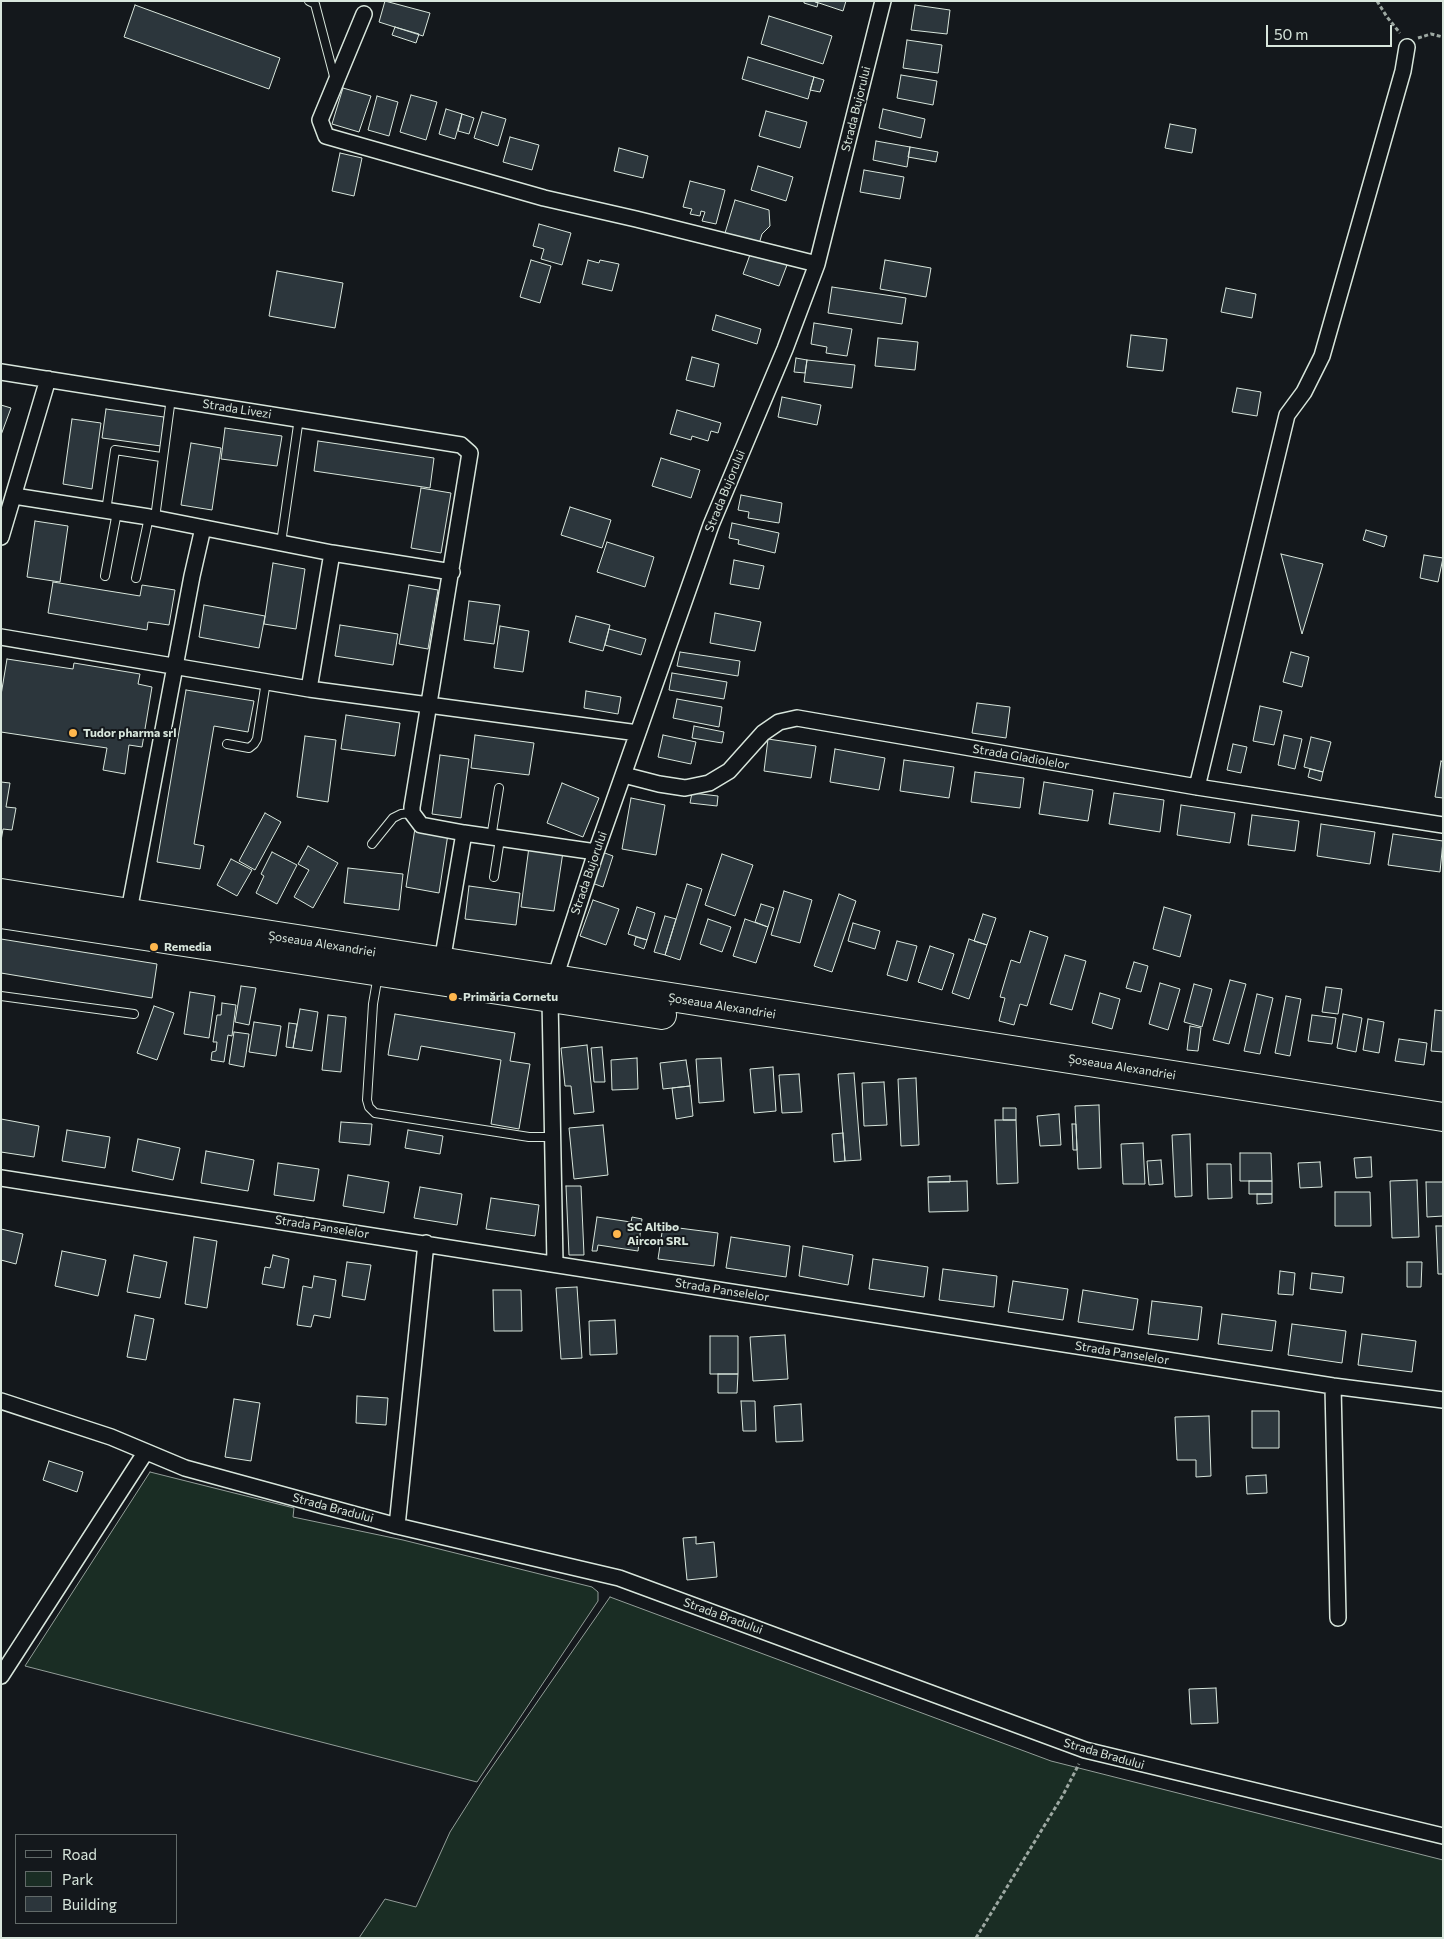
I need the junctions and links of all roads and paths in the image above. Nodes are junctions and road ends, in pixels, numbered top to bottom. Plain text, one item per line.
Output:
1 (883, 1) edge
2 (1378, 1) edge
3 (315, 2) edge
4 (364, 14) dead end
5 (1443, 37) edge
6 (1407, 46) junction
7 (336, 83) junction
8 (817, 264) junction
9 (1, 372) edge
10 (48, 379) junction
11 (171, 398) junction
12 (299, 418) junction
13 (161, 457) junction
14 (14, 496) junction
15 (112, 511) junction
16 (152, 518) junction
17 (203, 528) junction
18 (1, 537) edge
19 (281, 543) junction
20 (332, 552) junction
21 (452, 572) junction
22 (105, 576) dead end
23 (136, 578) dead end
24 (1, 637) edge
25 (175, 666) junction
26 (266, 681) junction
27 (309, 689) junction
28 (428, 704) junction
29 (638, 733) junction
30 (227, 744) dead end
31 (624, 775) junction
32 (1197, 787) junction
33 (499, 788) dead end
34 (412, 813) junction
35 (1443, 825) edge
36 (464, 833) junction
37 (495, 838) junction
38 (372, 844) dead end
39 (596, 852) junction
40 (494, 877) dead end
41 (1, 893) edge
42 (129, 912) junction
43 (1, 914) edge
44 (442, 962) junction
45 (378, 973) junction
46 (552, 989) junction
47 (1, 996) edge
48 (134, 1014) dead end
49 (1443, 1117) edge
50 (1443, 1133) edge
51 (552, 1137) junction
52 (1, 1178) edge
53 (426, 1243) junction
54 (555, 1264) junction
55 (1332, 1386) junction
56 (1443, 1400) edge
57 (1, 1401) edge
58 (145, 1453) junction
59 (397, 1526) junction
60 (1338, 1618) dead end
61 (1, 1676) edge
62 (1085, 1750) junction
63 (1443, 1836) edge
64 (976, 1938) edge

1 - 8 street, Strada Bujorului
2 - 6 path
3 - 7 lane
4 - 7 street
5 - 6 path
6 - 32 street
7 - 8 street
8 - 29 street, Strada Bujorului
9 - 10 street, Strada Livezi
10 - 11 street, Strada Livezi
10 - 14 street
11 - 12 street, Strada Livezi
11 - 13 lane
12 - 19 lane
12 - 21 street, Strada Livezi
13 - 15 lane
13 - 16 lane
14 - 15 street
14 - 18 street
15 - 16 street
15 - 22 lane
16 - 17 street
16 - 23 lane
17 - 19 street
17 - 25 street
19 - 20 street
20 - 21 street
20 - 27 street
21 - 28 street
24 - 25 street
25 - 26 street
25 - 42 street
26 - 27 street
26 - 30 lane
27 - 28 street
28 - 29 street
28 - 34 street
29 - 31 street, Strada Bujorului
31 - 32 street, Strada Gladiolelor
31 - 39 street, Strada Bujorului
32 - 35 street, Strada Gladiolelor
33 - 37 lane
34 - 36 street
34 - 38 lane
36 - 37 street
36 - 44 street
37 - 39 street
37 - 40 lane
39 - 46 street, Strada Bujorului
41 - 42 highway, Șoseaua Alexandriei
42 - 44 highway, Șoseaua Alexandriei
43 - 45 highway, Șoseaua Alexandriei
44 - 46 highway, Șoseaua Alexandriei
45 - 46 highway, Șoseaua Alexandriei
45 - 51 lane
46 - 49 highway, Șoseaua Alexandriei
46 - 50 highway, Șoseaua Alexandriei
46 - 51 street, Strada Bujorului
47 - 48 lane
51 - 54 street, Strada Bujorului
52 - 53 street, Strada Panselelor
53 - 54 street, Strada Panselelor
53 - 59 street
54 - 55 street, Strada Panselelor
55 - 56 street, Strada Panselelor
55 - 60 street
57 - 58 street, Strada Bradului
58 - 59 street, Strada Bradului
58 - 61 street
59 - 62 street, Strada Bradului
62 - 63 street, Strada Bradului
62 - 64 path

